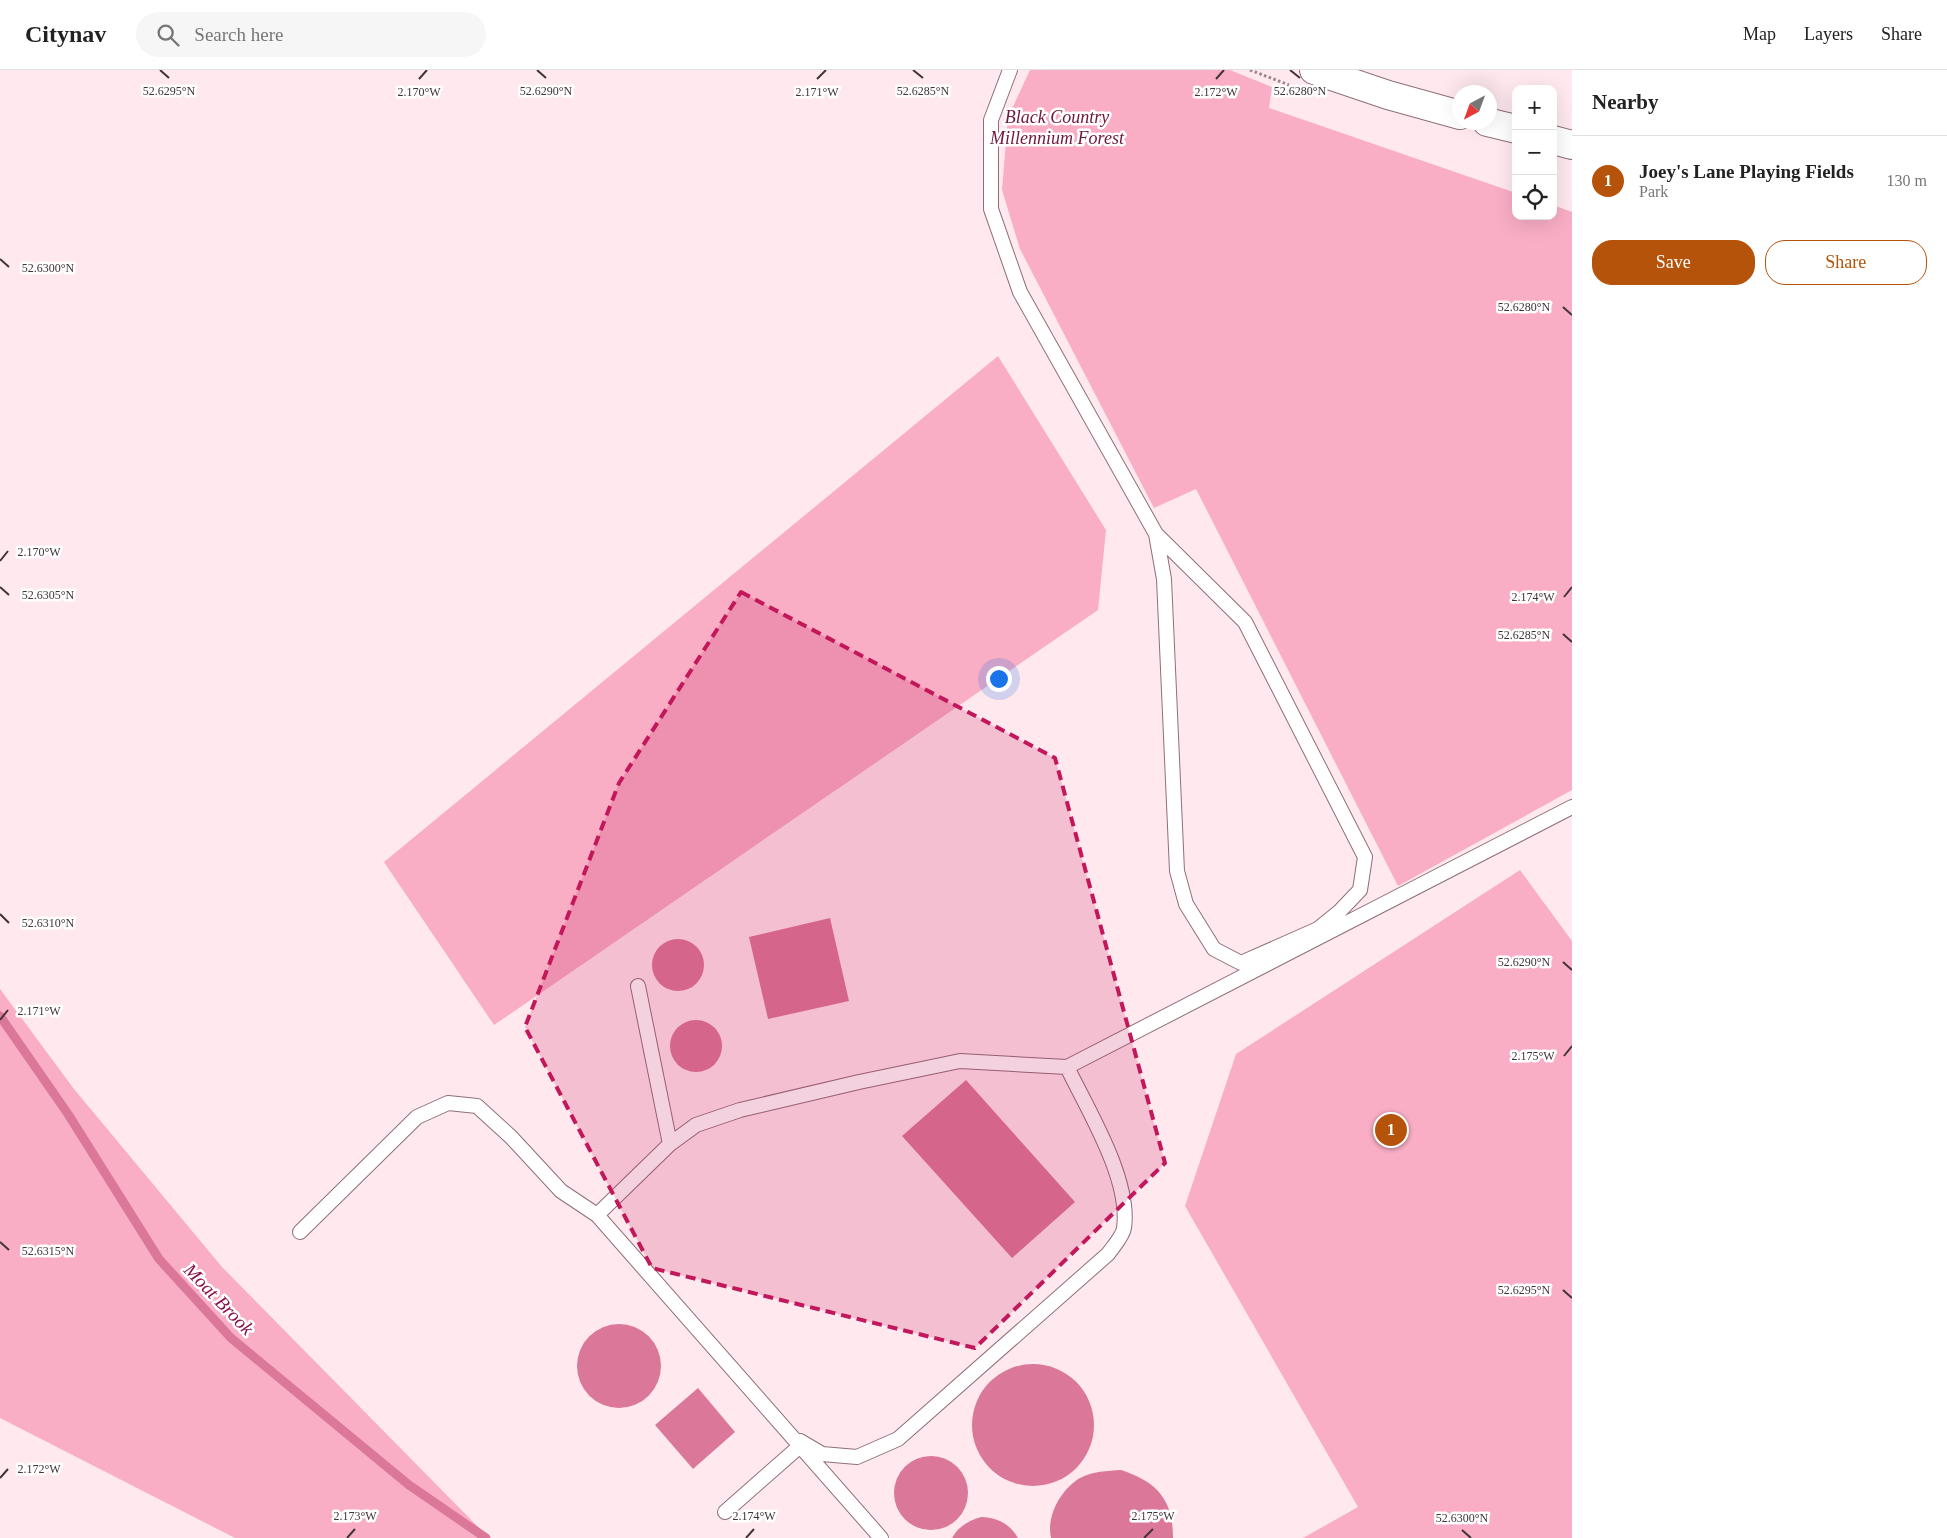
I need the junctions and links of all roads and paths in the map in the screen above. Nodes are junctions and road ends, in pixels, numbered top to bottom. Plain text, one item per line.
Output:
1 (1010, 70) edge
2 (1314, 70) edge
3 (1452, 114) edge
4 (1497, 124) edge
5 (1512, 128) edge
6 (1557, 141) edge
7 (1572, 145) edge
8 (1156, 534) junction
9 (1572, 807) edge
10 (638, 986) dead end
11 (1067, 1067) junction
12 (670, 1144) junction
13 (597, 1215) junction
14 (300, 1232) dead end
15 (791, 1435) junction
16 (800, 1446) junction
17 (725, 1512) dead end
18 (881, 1538) edge

1 - 8 lane
2 - 3 street
4 - 5 street
6 - 7 street
8 - 8 lane
9 - 11 lane
10 - 12 lane
11 - 12 lane
11 - 15 lane
12 - 13 lane
13 - 14 lane
13 - 15 lane
15 - 16 lane
16 - 17 lane
16 - 18 lane

